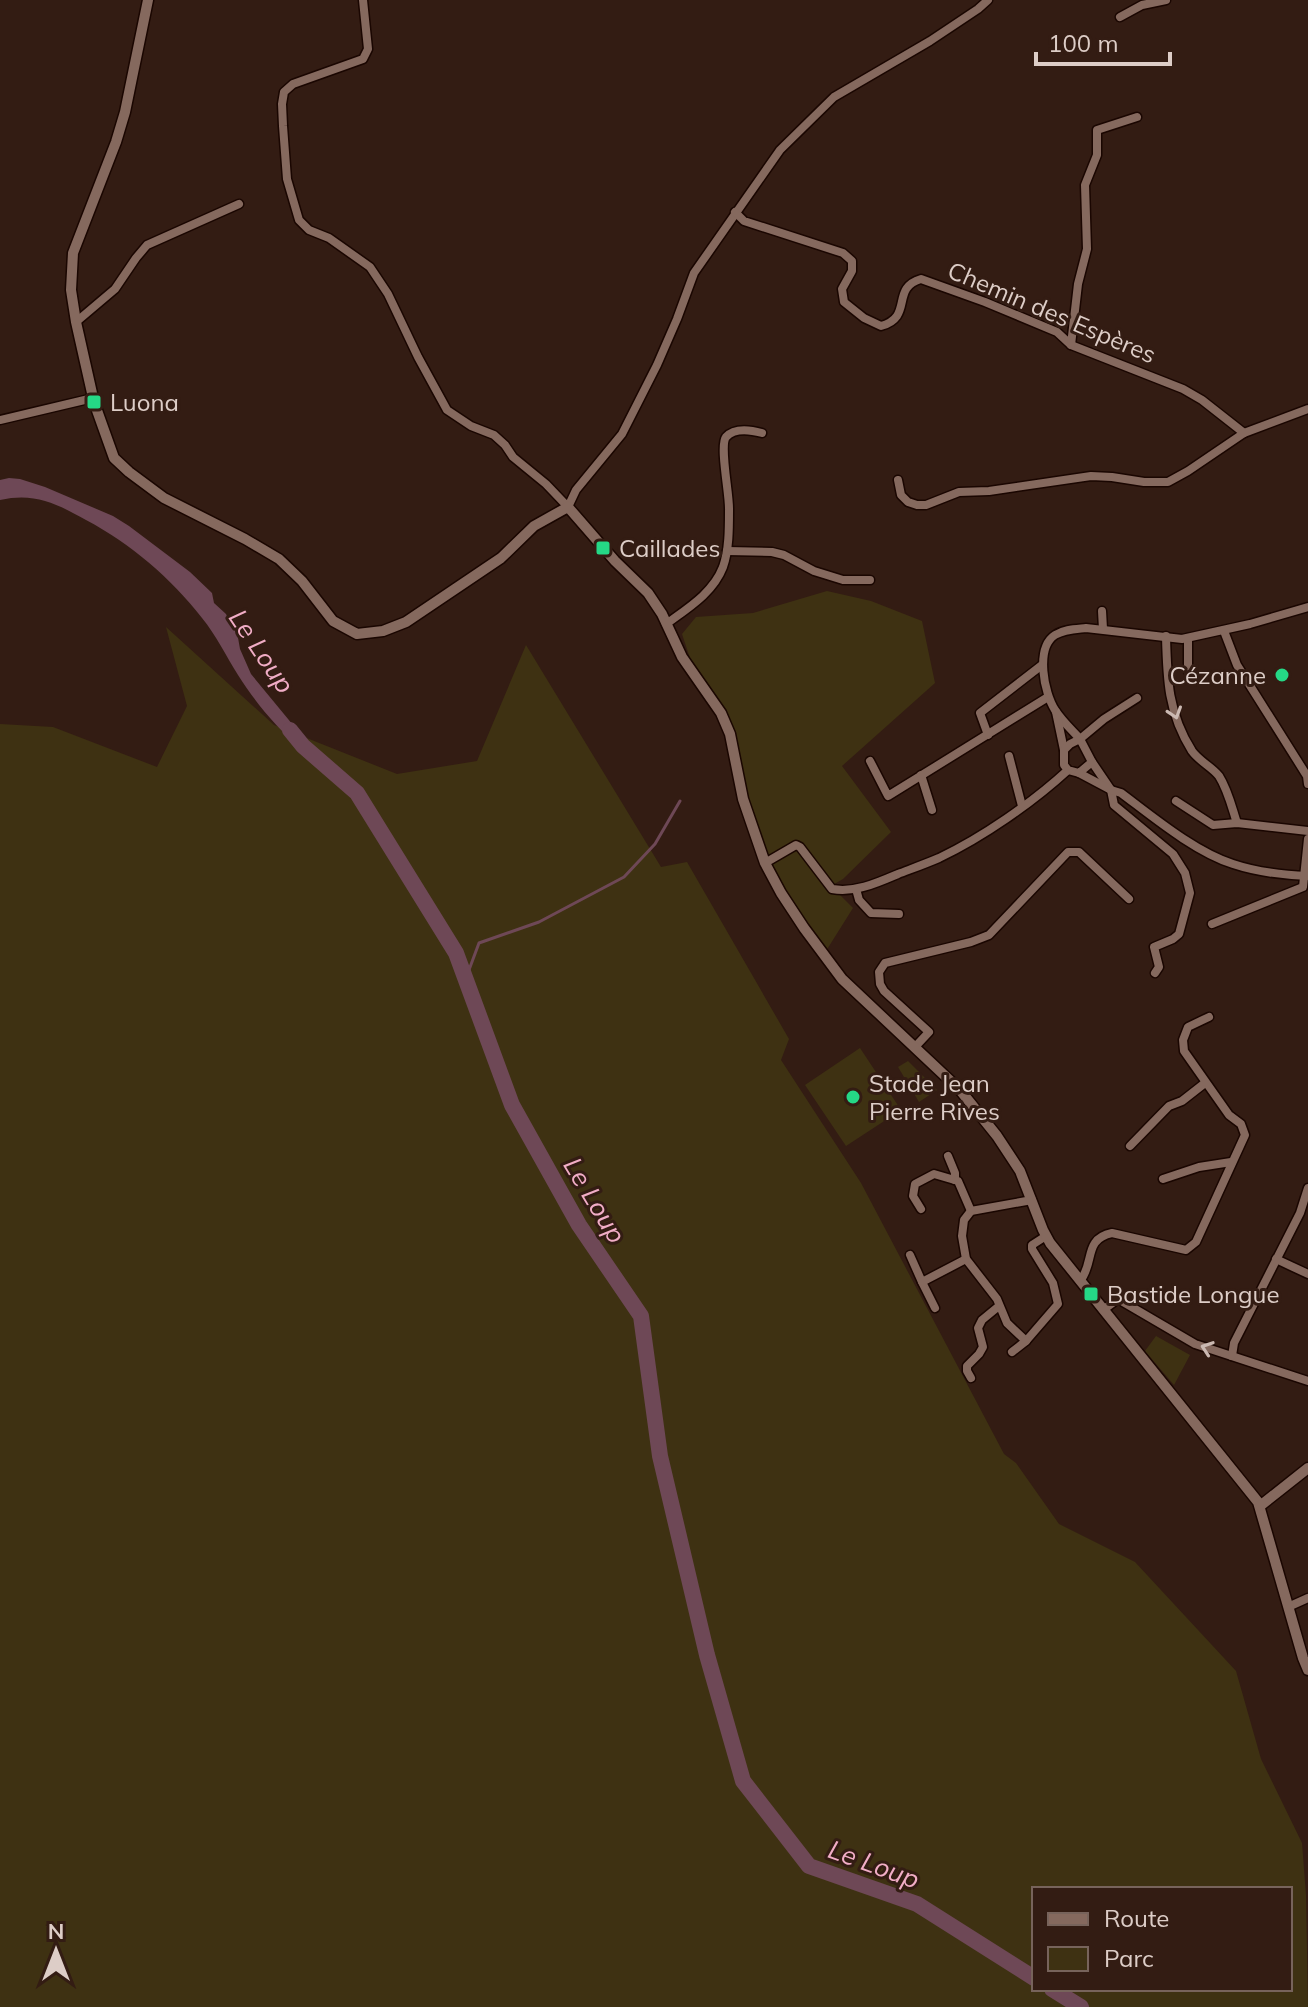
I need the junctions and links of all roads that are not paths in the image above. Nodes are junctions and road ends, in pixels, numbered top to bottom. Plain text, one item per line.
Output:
1 (148, 0) edge
2 (363, 0) edge
3 (988, 0) edge
4 (1166, 0) edge
5 (1120, 17) dead end
6 (1137, 117) dead end
7 (239, 204) dead end
8 (735, 212) junction
9 (76, 322) junction
10 (1071, 345) junction
11 (93, 398) junction
12 (1308, 409) edge
13 (0, 420) edge
14 (762, 433) dead end
15 (1244, 433) junction
16 (898, 480) dead end
17 (561, 511) junction
18 (727, 551) junction
19 (870, 580) dead end
20 (1308, 607) edge
21 (1102, 611) dead end
22 (666, 624) junction
23 (1103, 629) junction
24 (1224, 631) junction
25 (1166, 636) junction
26 (1188, 638) junction
27 (1042, 665) junction
28 (1188, 671) dead end
29 (1048, 697) junction
30 (1137, 698) dead end
31 (1056, 711) junction
32 (988, 735) junction
33 (1080, 739) junction
34 (1064, 750) junction
35 (1009, 756) dead end
36 (870, 761) dead end
37 (1092, 762) junction
38 (1068, 770) junction
39 (1079, 773) junction
40 (921, 775) junction
41 (1308, 784) edge
42 (1111, 790) junction
43 (1176, 801) dead end
44 (1022, 806) junction
45 (932, 810) dead end
46 (1237, 823) junction
47 (1308, 831) edge
48 (1308, 839) edge
49 (765, 863) junction
50 (1306, 876) edge
51 (856, 889) junction
52 (1129, 899) dead end
53 (899, 914) dead end
54 (1212, 924) dead end
55 (1155, 973) dead end
56 (1209, 1017) dead end
57 (915, 1047) junction
58 (1205, 1083) junction
59 (1130, 1146) dead end
60 (948, 1156) dead end
61 (1231, 1162) junction
62 (1163, 1179) dead end
63 (955, 1180) junction
64 (1308, 1188) edge
65 (1032, 1200) junction
66 (921, 1209) dead end
67 (971, 1211) junction
68 (1046, 1236) junction
69 (910, 1255) dead end
70 (966, 1259) junction
71 (1276, 1259) junction
72 (1308, 1274) edge
73 (1080, 1281) junction
74 (922, 1282) junction
75 (999, 1306) junction
76 (935, 1308) dead end
77 (1103, 1310) junction
78 (1026, 1341) junction
79 (1012, 1352) dead end
80 (1232, 1356) junction
81 (971, 1378) dead end
82 (1308, 1381) edge
83 (1308, 1468) edge
84 (1260, 1506) junction
85 (1308, 1598) edge
86 (1288, 1607) junction
87 (1308, 1670) edge

1 - 9 street
2 - 17 street
3 - 8 street
4 - 5 street
6 - 10 street
7 - 9 street
8 - 10 street, Chemin des Espères
8 - 17 street
9 - 11 street
10 - 15 street, Chemin des Espères
11 - 13 street
11 - 17 street
12 - 15 street
14 - 18 street
15 - 16 street
17 - 22 street
18 - 19 street
18 - 22 street
20 - 24 street
21 - 23 street
22 - 49 street
23 - 25 street
23 - 27 street
24 - 26 street
24 - 41 street
25 - 26 street
25 -> 46 street
26 - 28 street
27 - 29 street
27 - 32 street
29 - 31 street
29 - 32 street
30 - 33 street
31 - 33 street
31 - 34 street
32 - 40 street
33 - 34 street
33 - 37 street
34 - 38 street
35 - 44 street
36 - 40 street
37 - 39 street
37 - 42 street
38 - 39 street
38 - 44 street
39 - 42 street
40 - 45 street
42 - 50 street
42 - 55 street
43 - 46 street
44 - 51 street
46 - 47 street
48 - 50 street
49 - 51 street
49 - 57 street
50 - 54 street
51 - 53 street
52 - 57 street
56 - 58 street
57 - 65 street
58 - 59 street
58 - 61 street
60 - 63 street
61 - 62 street
61 - 73 street
63 - 66 street
63 - 67 street
64 - 71 street
65 - 67 street
65 - 68 street
67 - 70 street
68 - 73 street
68 - 78 street
69 - 74 street
70 - 74 street
70 - 75 street
71 - 72 street
71 - 80 street
73 - 77 street
74 - 76 street
75 - 78 street
75 - 81 street
80 -> 77 street
77 - 84 street
78 - 79 street
80 - 82 street
83 - 84 street
84 - 86 street
85 - 86 street
86 - 87 street

